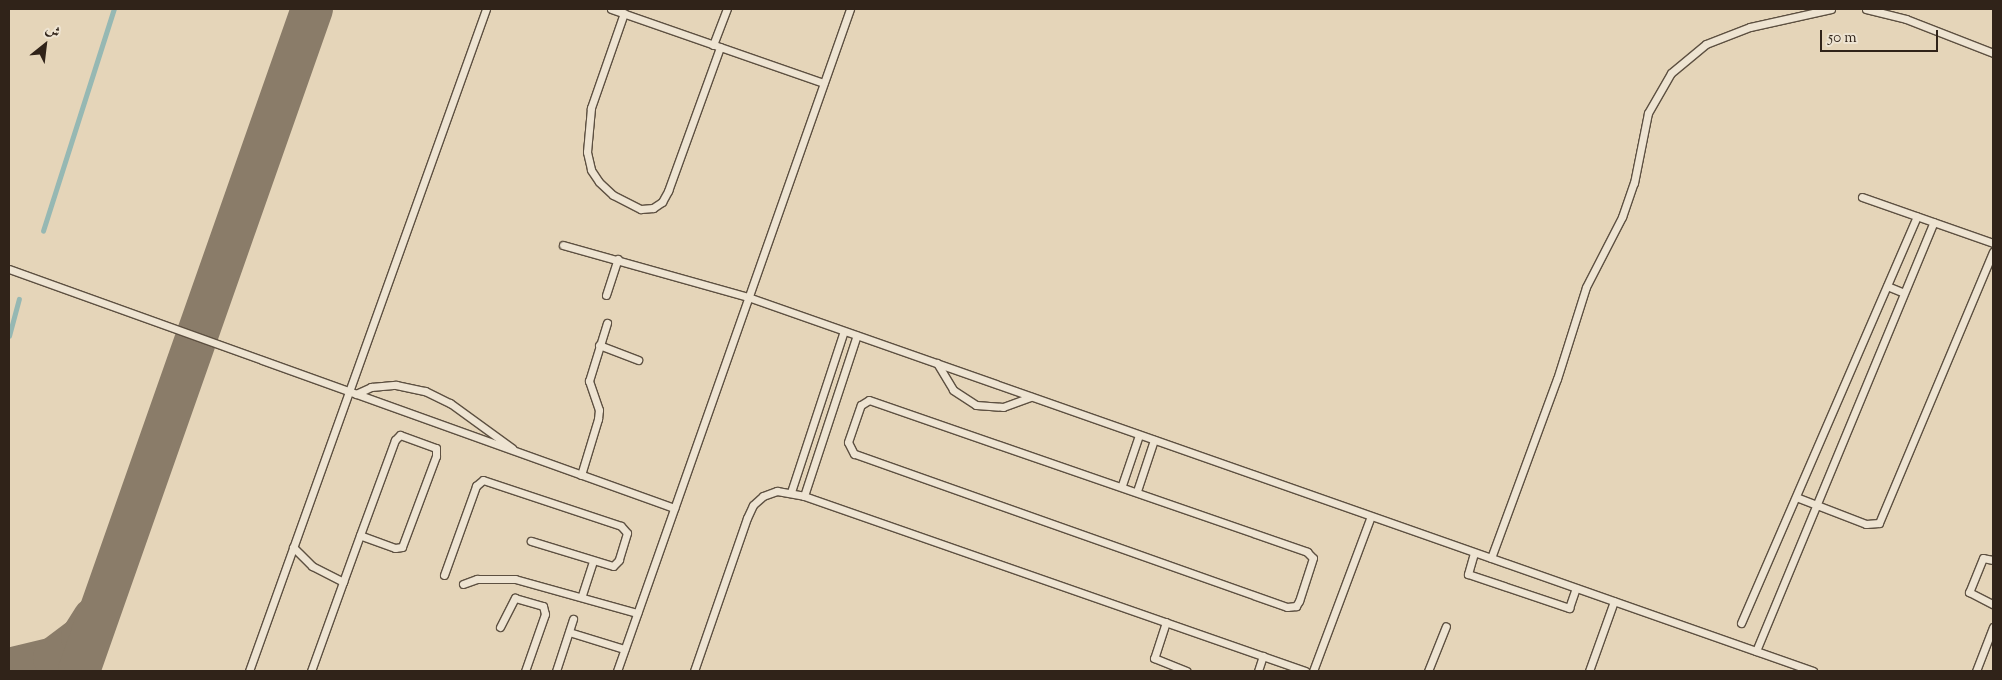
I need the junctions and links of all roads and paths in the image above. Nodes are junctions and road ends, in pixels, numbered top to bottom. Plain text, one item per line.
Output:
1 (486, 9) edge
2 (611, 9) edge
3 (727, 9) edge
4 (850, 9) edge
5 (1831, 9) edge
6 (1866, 9) edge
7 (624, 13) junction
8 (717, 46) junction
9 (1993, 52) edge
10 (824, 83) junction
11 (1862, 197) dead end
12 (1917, 216) junction
13 (1934, 222) junction
14 (1993, 243) edge
15 (563, 245) dead end
16 (1993, 252) edge
17 (618, 259) junction
18 (9, 269) edge
19 (1887, 286) junction
20 (1904, 293) junction
21 (606, 295) dead end
22 (748, 297) junction
23 (607, 323) dead end
24 (844, 331) junction
25 (857, 335) junction
26 (599, 345) junction
27 (638, 360) dead end
28 (937, 364) junction
29 (348, 391) junction
30 (356, 394) junction
31 (1031, 397) junction
32 (1139, 434) junction
33 (1154, 440) junction
34 (518, 452) junction
35 (581, 475) junction
36 (1122, 485) junction
37 (1137, 491) junction
38 (791, 492) junction
39 (804, 496) junction
40 (1796, 497) junction
41 (1816, 505) junction
42 (674, 508) junction
43 (1371, 516) junction
44 (360, 535) junction
45 (531, 541) dead end
46 (293, 547) junction
47 (1474, 552) junction
48 (1491, 558) junction
49 (1993, 560) edge
50 (593, 561) junction
51 (444, 575) dead end
52 (343, 582) junction
53 (463, 584) dead end
54 (1576, 588) junction
55 (582, 595) junction
56 (1614, 601) junction
57 (1993, 604) edge
58 (637, 613) junction
59 (573, 619) dead end
60 (1166, 622) junction
61 (1741, 623) dead end
62 (1446, 626) dead end
63 (500, 627) dead end
64 (1993, 627) edge
65 (569, 632) junction
66 (624, 650) junction
67 (1756, 651) junction
68 (1263, 656) junction
69 (249, 671) edge
70 (311, 671) edge
71 (525, 671) edge
72 (556, 671) edge
73 (617, 671) edge
74 (694, 671) edge
75 (1187, 671) edge
76 (1258, 671) edge
77 (1306, 671) edge
78 (1313, 671) edge
79 (1428, 671) edge
80 (1589, 671) edge
81 (1813, 671) edge
82 (1976, 671) edge

1 - 29 lane
2 - 7 lane
3 - 8 lane
4 - 10 lane
5 - 48 lane
6 - 9 lane
7 - 8 lane
7 - 8 lane
8 - 10 lane
10 - 22 lane
11 - 12 lane
12 - 13 lane
12 - 19 lane
13 - 14 lane
13 - 20 lane
15 - 17 lane
16 - 41 lane
17 - 21 lane
17 - 22 lane
18 - 29 lane
19 - 20 lane
19 - 40 lane
20 - 41 lane
22 - 24 lane
22 - 42 lane
23 - 26 lane
24 - 25 lane
24 - 38 lane
25 - 28 lane
25 - 39 lane
26 - 27 lane
26 - 35 lane
28 - 31 lane
28 - 31 lane
29 - 30 lane
29 - 46 lane
30 - 34 lane
30 - 34 lane
31 - 32 lane
32 - 33 lane
32 - 36 lane
33 - 37 lane
33 - 43 lane
34 - 35 lane
35 - 42 lane
36 - 37 lane
36 - 37 lane
38 - 39 lane
38 - 74 lane
39 - 60 lane
40 - 41 lane
40 - 61 lane
41 - 67 lane
42 - 58 lane
43 - 47 lane
43 - 78 lane
44 - 44 lane
44 - 52 lane
45 - 50 lane
46 - 52 lane
46 - 69 lane
47 - 48 lane
47 - 54 lane
48 - 54 lane
49 - 57 lane
50 - 51 lane
50 - 55 lane
52 - 70 lane
53 - 55 lane
54 - 56 lane
55 - 58 lane
56 - 67 lane
56 - 80 lane
58 - 66 lane
59 - 65 lane
60 - 68 lane
60 - 75 lane
62 - 79 lane
63 - 71 lane
64 - 82 lane
65 - 66 lane
65 - 72 lane
66 - 73 lane
67 - 81 lane
68 - 76 lane
68 - 77 lane

